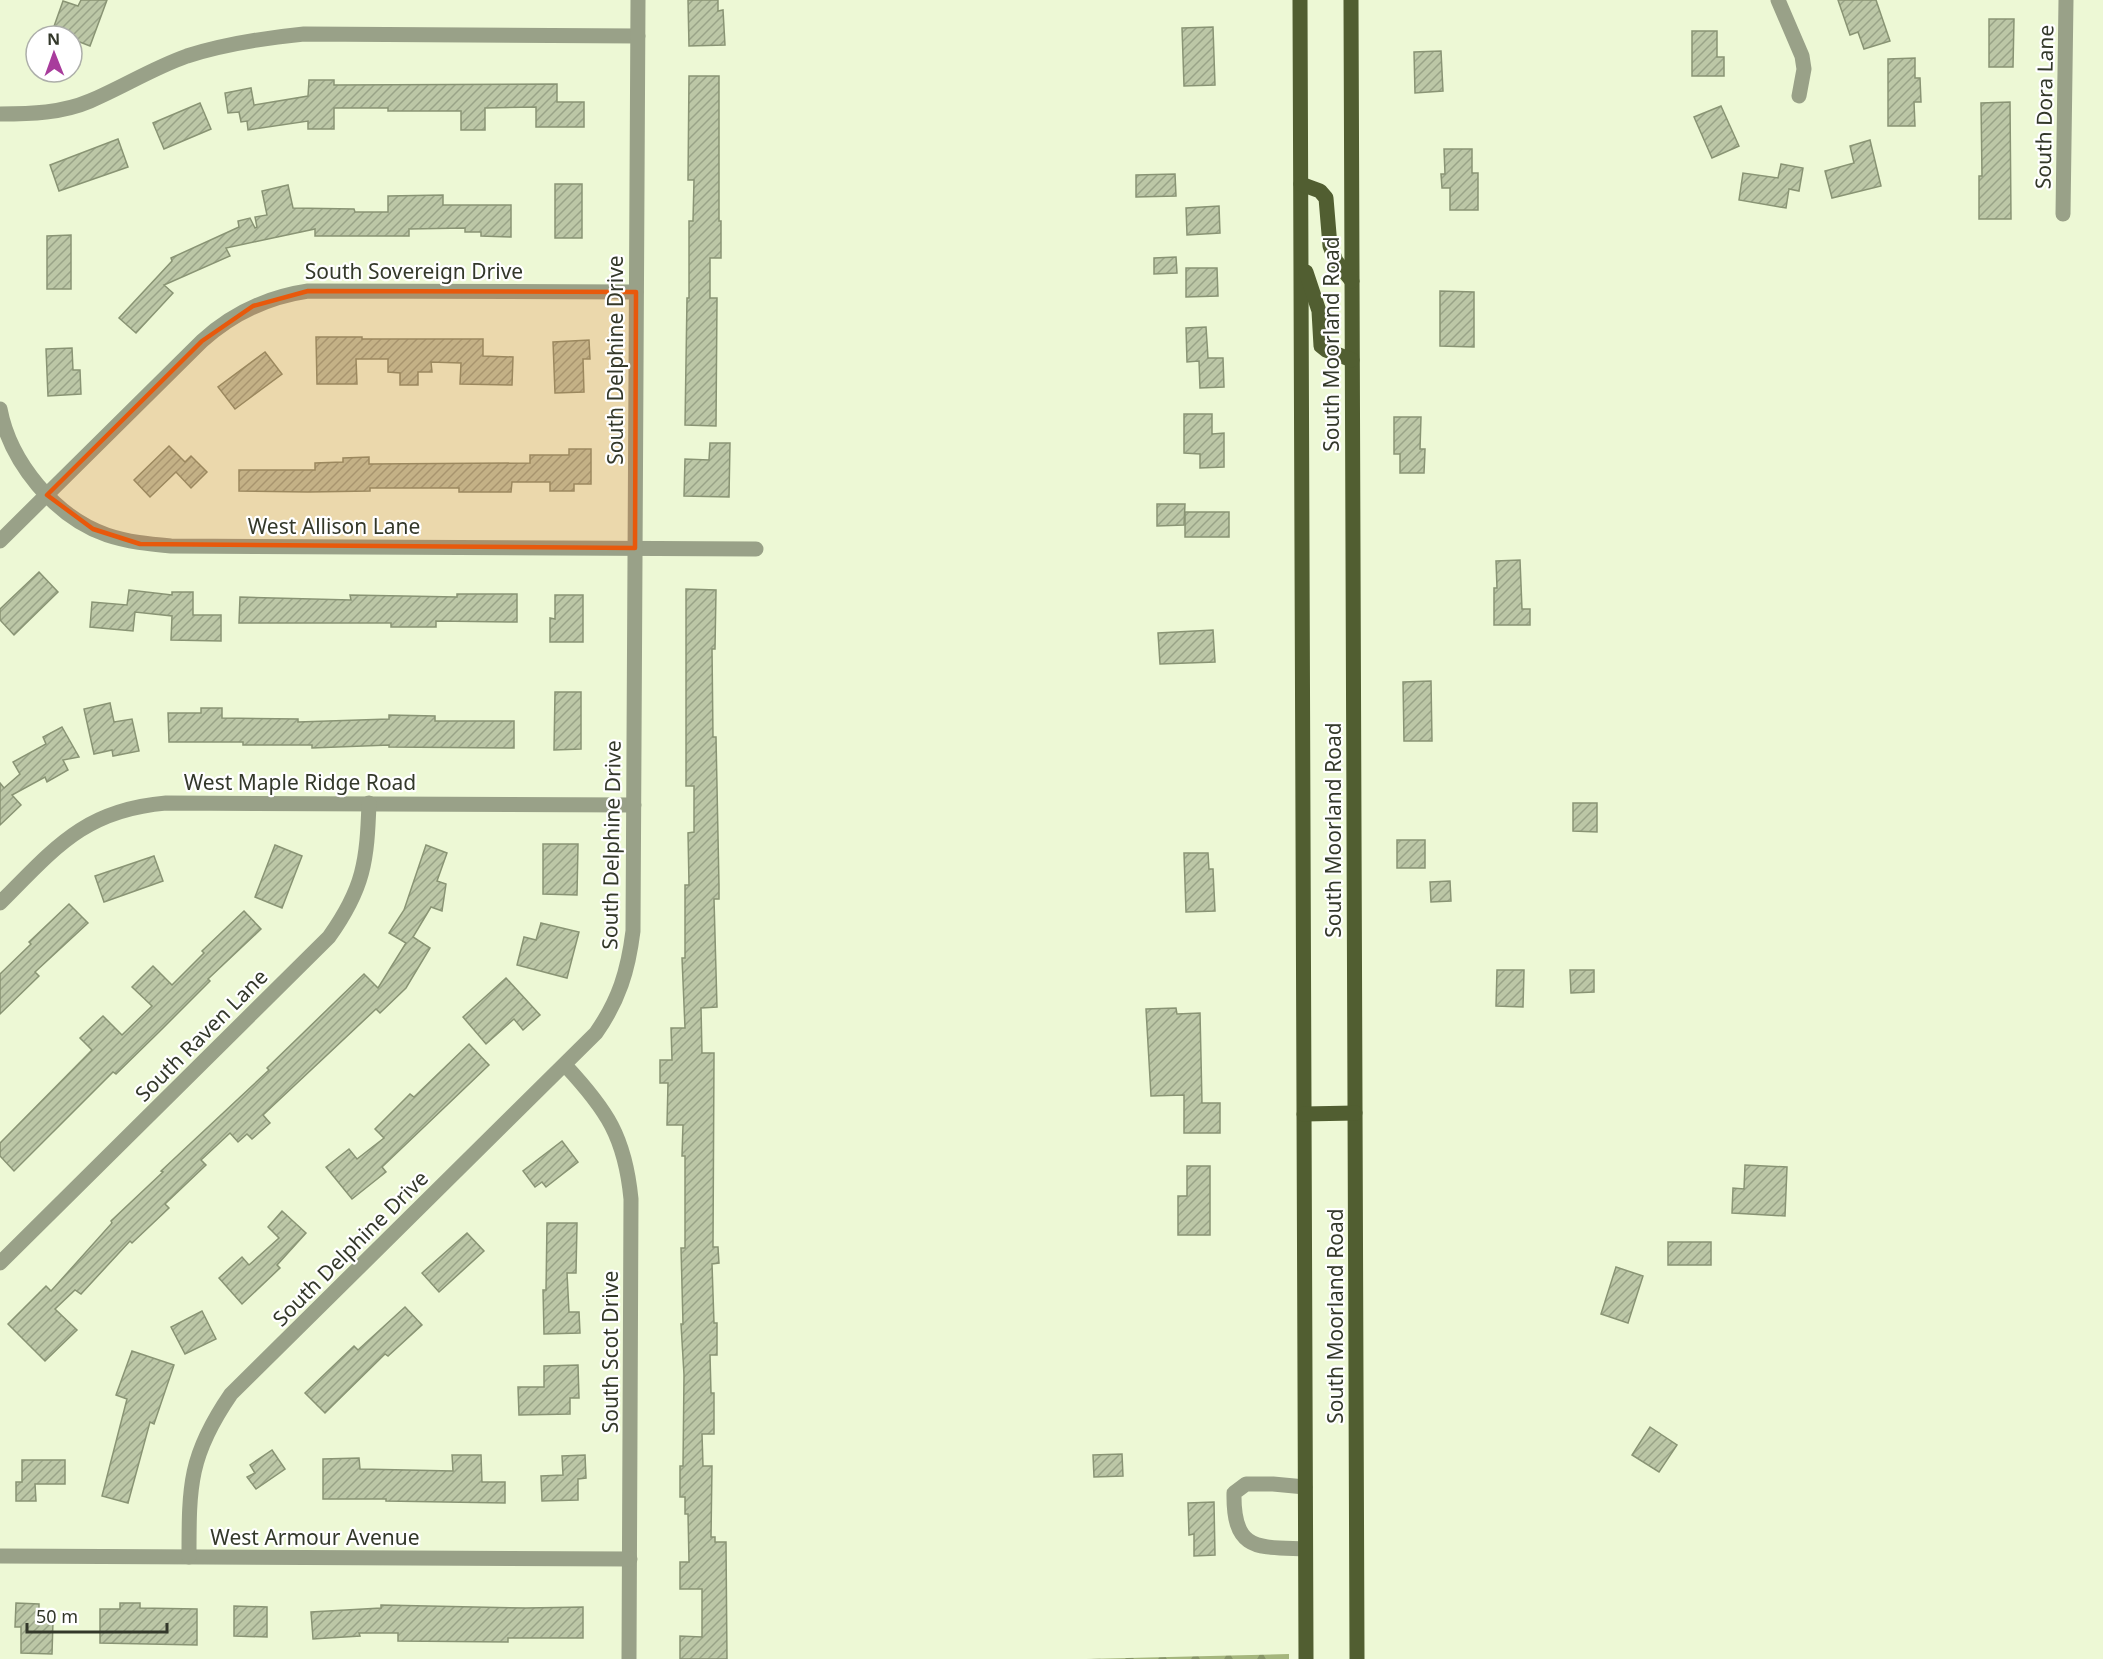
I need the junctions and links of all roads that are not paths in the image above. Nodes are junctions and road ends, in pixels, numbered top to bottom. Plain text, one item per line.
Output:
1 (638, 0) edge
2 (1300, 0) edge
3 (1351, 0) edge
4 (1779, 0) edge
5 (2066, 0) edge
6 (638, 36) junction
7 (1799, 96) dead end
8 (0, 114) edge
9 (1301, 184) junction
10 (2063, 214) dead end
11 (1301, 258) junction
12 (1352, 281) junction
13 (636, 292) junction
14 (1352, 360) junction
15 (0, 409) edge
16 (47, 495) junction
17 (0, 541) edge
18 (635, 548) junction
19 (756, 549) dead end
20 (369, 803) junction
21 (634, 805) junction
22 (0, 903) edge
23 (565, 1065) junction
24 (1355, 1113) junction
25 (1304, 1114) junction
26 (0, 1263) edge
27 (1305, 1487) junction
28 (1305, 1549) junction
29 (0, 1556) edge
30 (189, 1557) junction
31 (630, 1559) junction
32 (628, 1659) edge
33 (1306, 1659) edge
34 (1357, 1659) edge

1 - 6 street, South Delphine Drive
2 - 9 main road, South Moorland Road
3 - 12 main road, South Moorland Road
4 - 7 street
5 - 10 street, South Dora Lane
6 - 8 street
6 - 13 street, South Delphine Drive
9 - 11 main road, South Moorland Road
9 - 12 main road
11 - 14 main road
11 - 25 main road, South Moorland Road
12 - 14 main road, South Moorland Road
13 - 16 street, South Sovereign Drive
13 - 18 street, South Delphine Drive
14 - 24 main road, South Moorland Road
15 - 16 street, West Allison Lane
16 - 17 street, South Sovereign Drive
16 - 18 street, West Allison Lane
18 - 19 street, West Allison Lane
18 - 21 street, South Delphine Drive
20 - 21 street, West Maple Ridge Road
20 - 22 street, West Maple Ridge Road
20 - 26 street, South Raven Lane
21 - 23 street, South Delphine Drive
23 - 30 street, South Delphine Drive
23 - 31 street, South Scot Drive
24 - 25 main road
24 - 34 main road, South Moorland Road
25 - 27 main road, South Moorland Road
27 - 28 main road, South Moorland Road
27 - 28 street
28 - 33 main road, South Moorland Road
29 - 30 street, West Armour Avenue
30 - 31 street, West Armour Avenue
31 - 32 street, South Scot Drive

